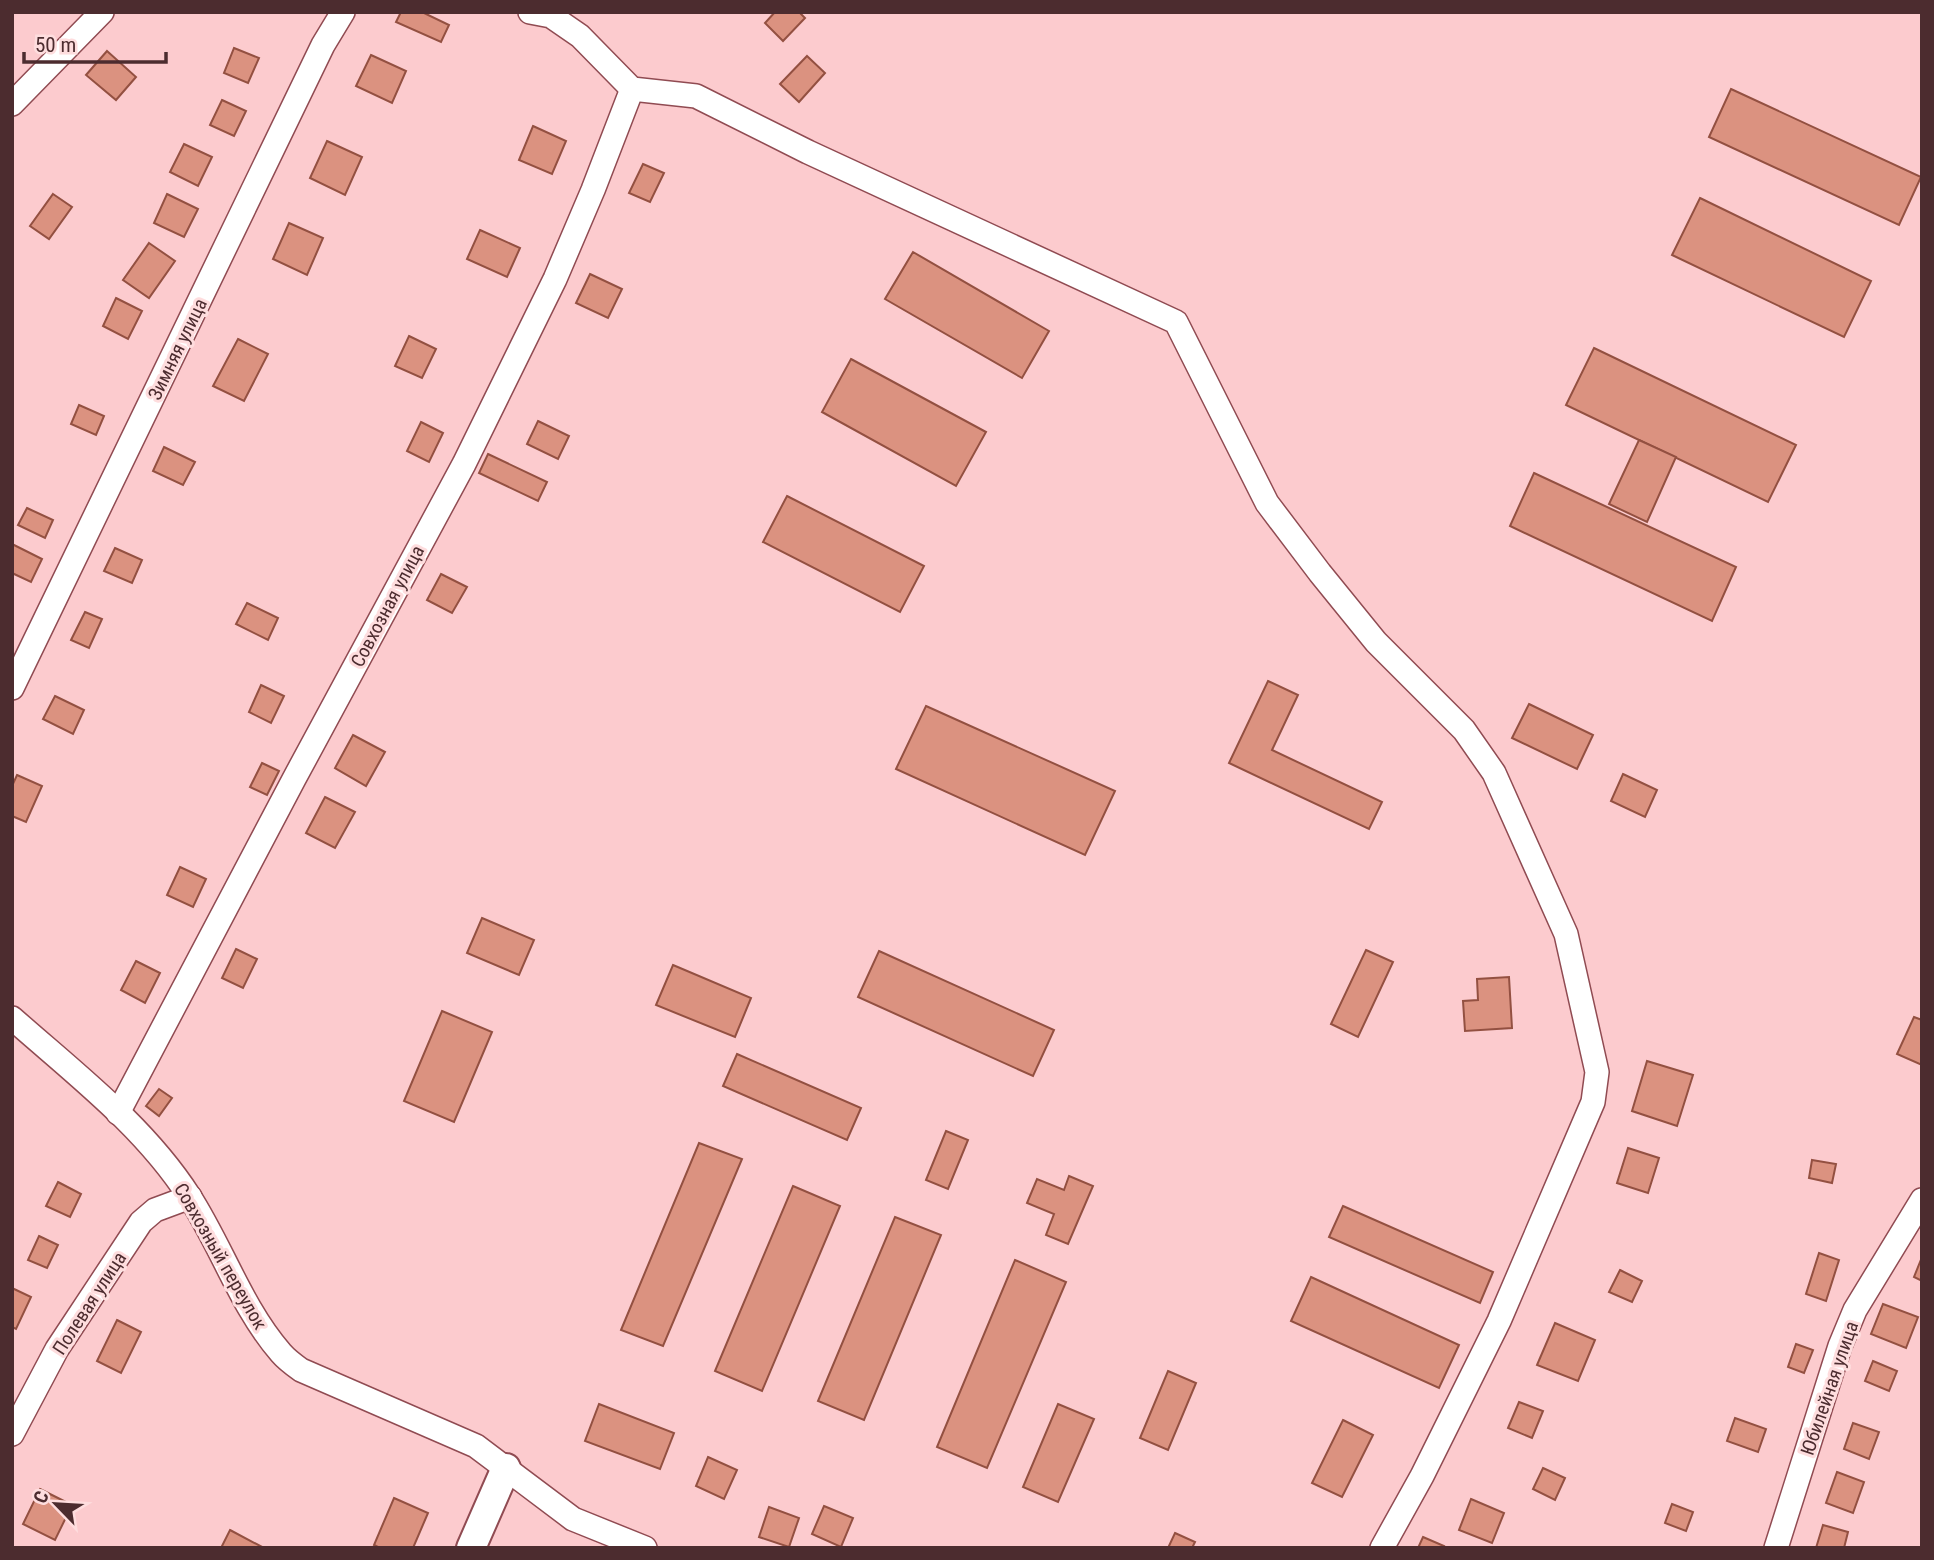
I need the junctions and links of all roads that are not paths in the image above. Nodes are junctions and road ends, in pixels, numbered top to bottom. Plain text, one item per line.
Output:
1 (102, 12) edge
2 (343, 12) edge
3 (530, 12) edge
4 (632, 89) junction
5 (12, 104) edge
6 (12, 688) edge
7 (12, 1018) edge
8 (118, 1113) junction
9 (190, 1196) junction
10 (1922, 1200) edge
11 (12, 1434) edge
12 (506, 1468) junction
13 (471, 1548) edge
14 (645, 1548) edge
15 (1382, 1548) edge
16 (1776, 1548) edge

1 - 5 street
2 - 6 street, Зимняя улица
3 - 4 street
4 - 8 street, Совхозная улица
4 - 15 street
7 - 8 street, Совхозный переулок
8 - 9 street, Совхозный переулок
9 - 11 street, Полевая улица
9 - 12 street, Совхозный переулок
10 - 16 street, Юбилейная улица
12 - 13 street
12 - 14 street, Совхозный переулок

